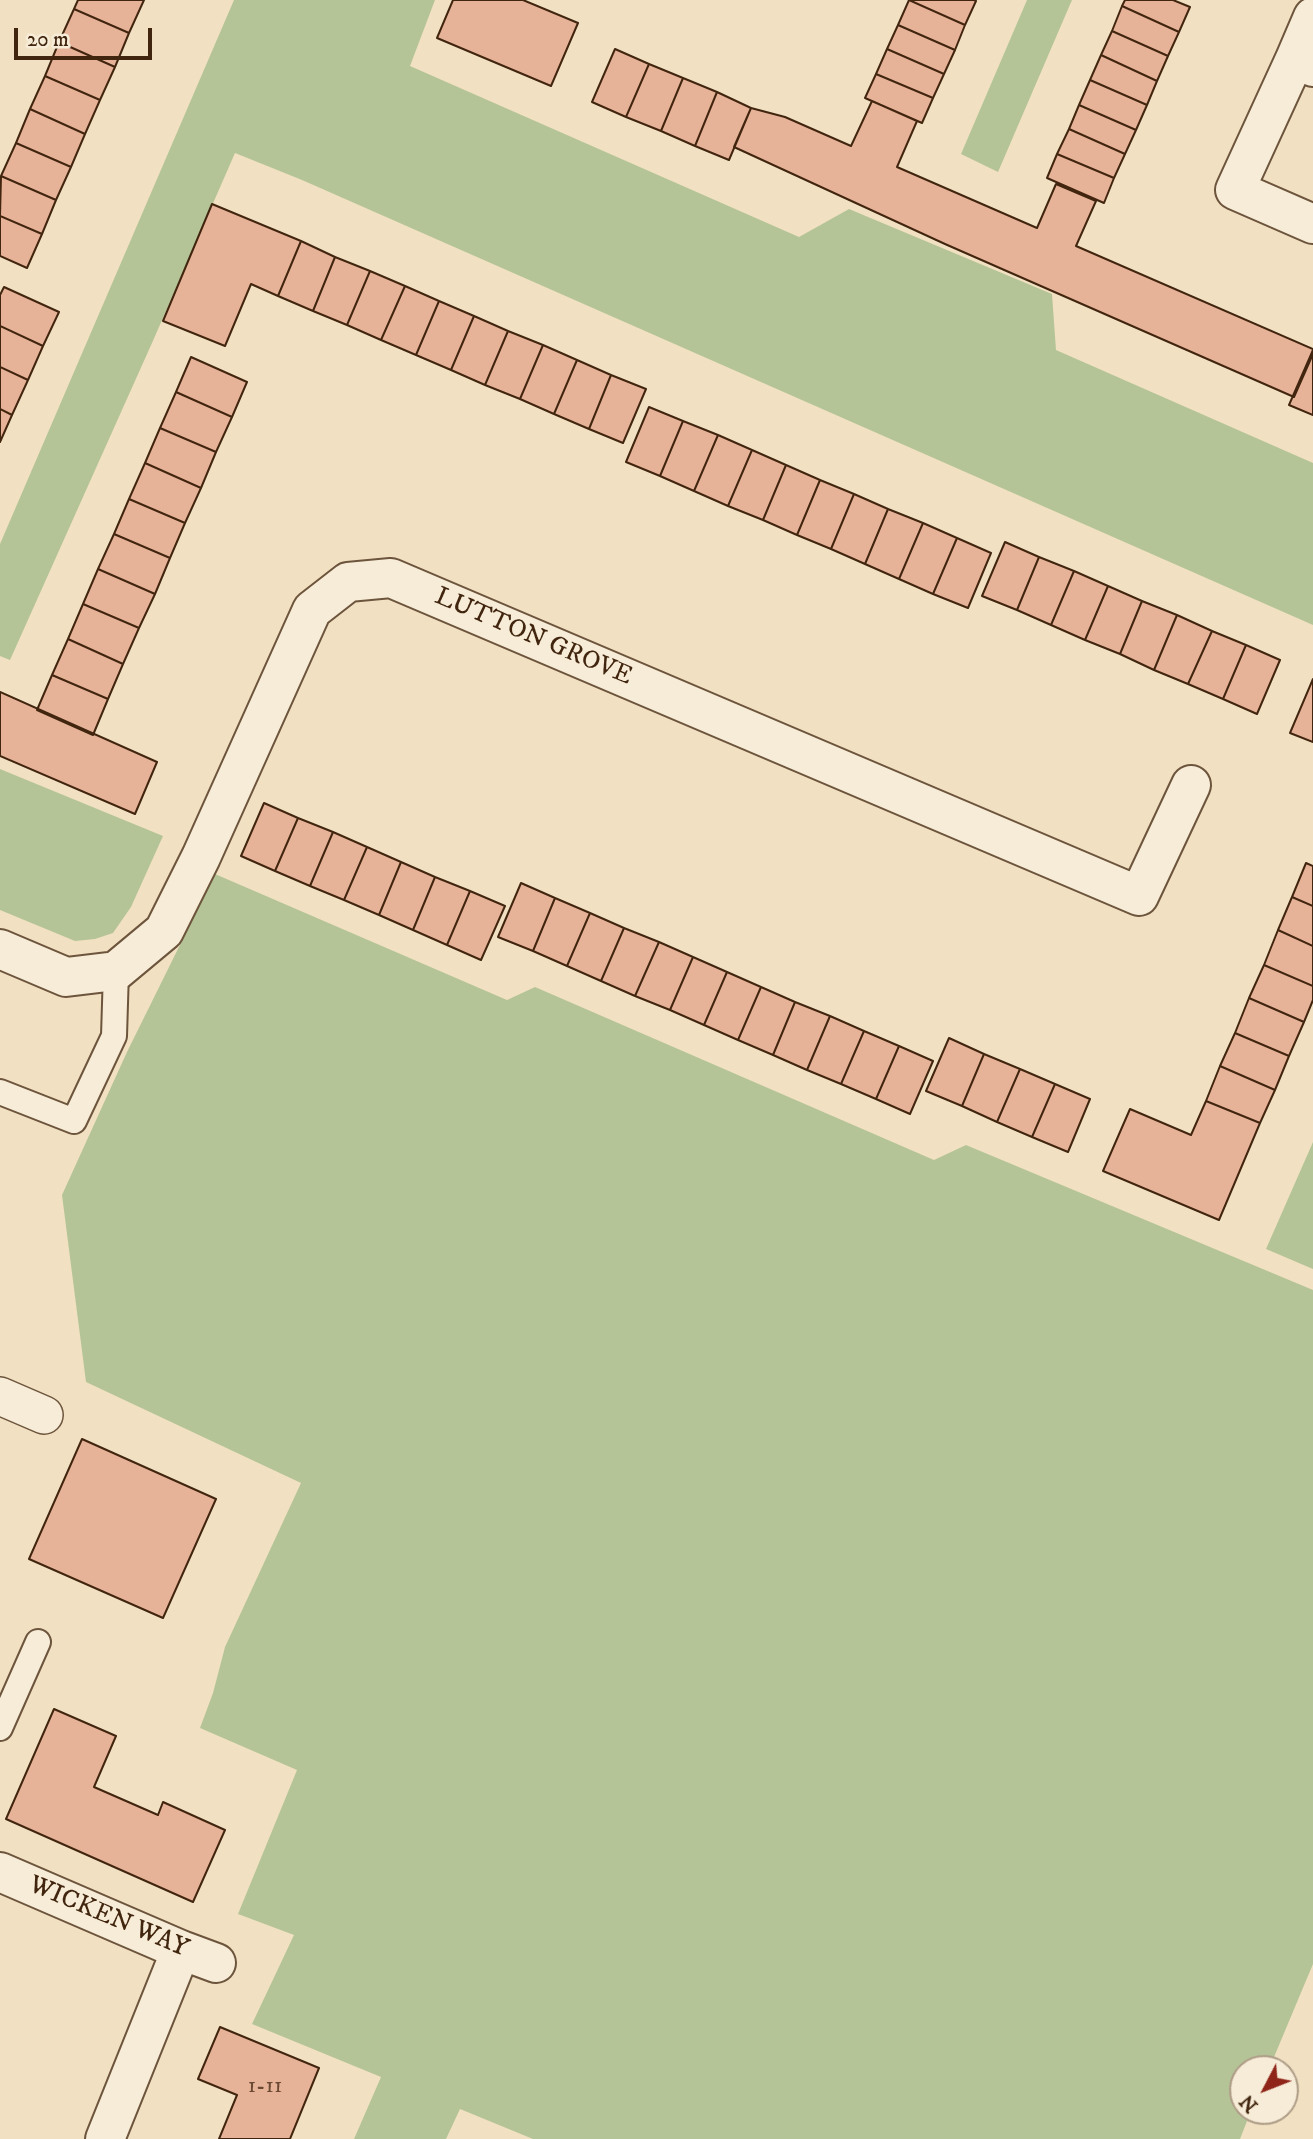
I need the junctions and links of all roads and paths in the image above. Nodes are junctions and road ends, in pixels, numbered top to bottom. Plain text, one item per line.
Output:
1 (1313, 16) edge
2 (1304, 63) edge
3 (1313, 224) edge
4 (1191, 785) dead end
5 (0, 949) edge
6 (116, 971) junction
7 (0, 1091) edge
8 (0, 1396) edge
9 (44, 1415) dead end
10 (38, 1642) dead end
11 (0, 1728) edge
12 (0, 1872) edge
13 (181, 1950) junction
14 (216, 1963) dead end
15 (105, 2139) edge

1 - 2 street
2 - 3 street
4 - 6 street, LUTTON GROVE
5 - 6 street
6 - 7 lane
8 - 9 street
10 - 11 lane
12 - 13 street, WICKEN WAY
13 - 14 street, WICKEN WAY
13 - 15 street

